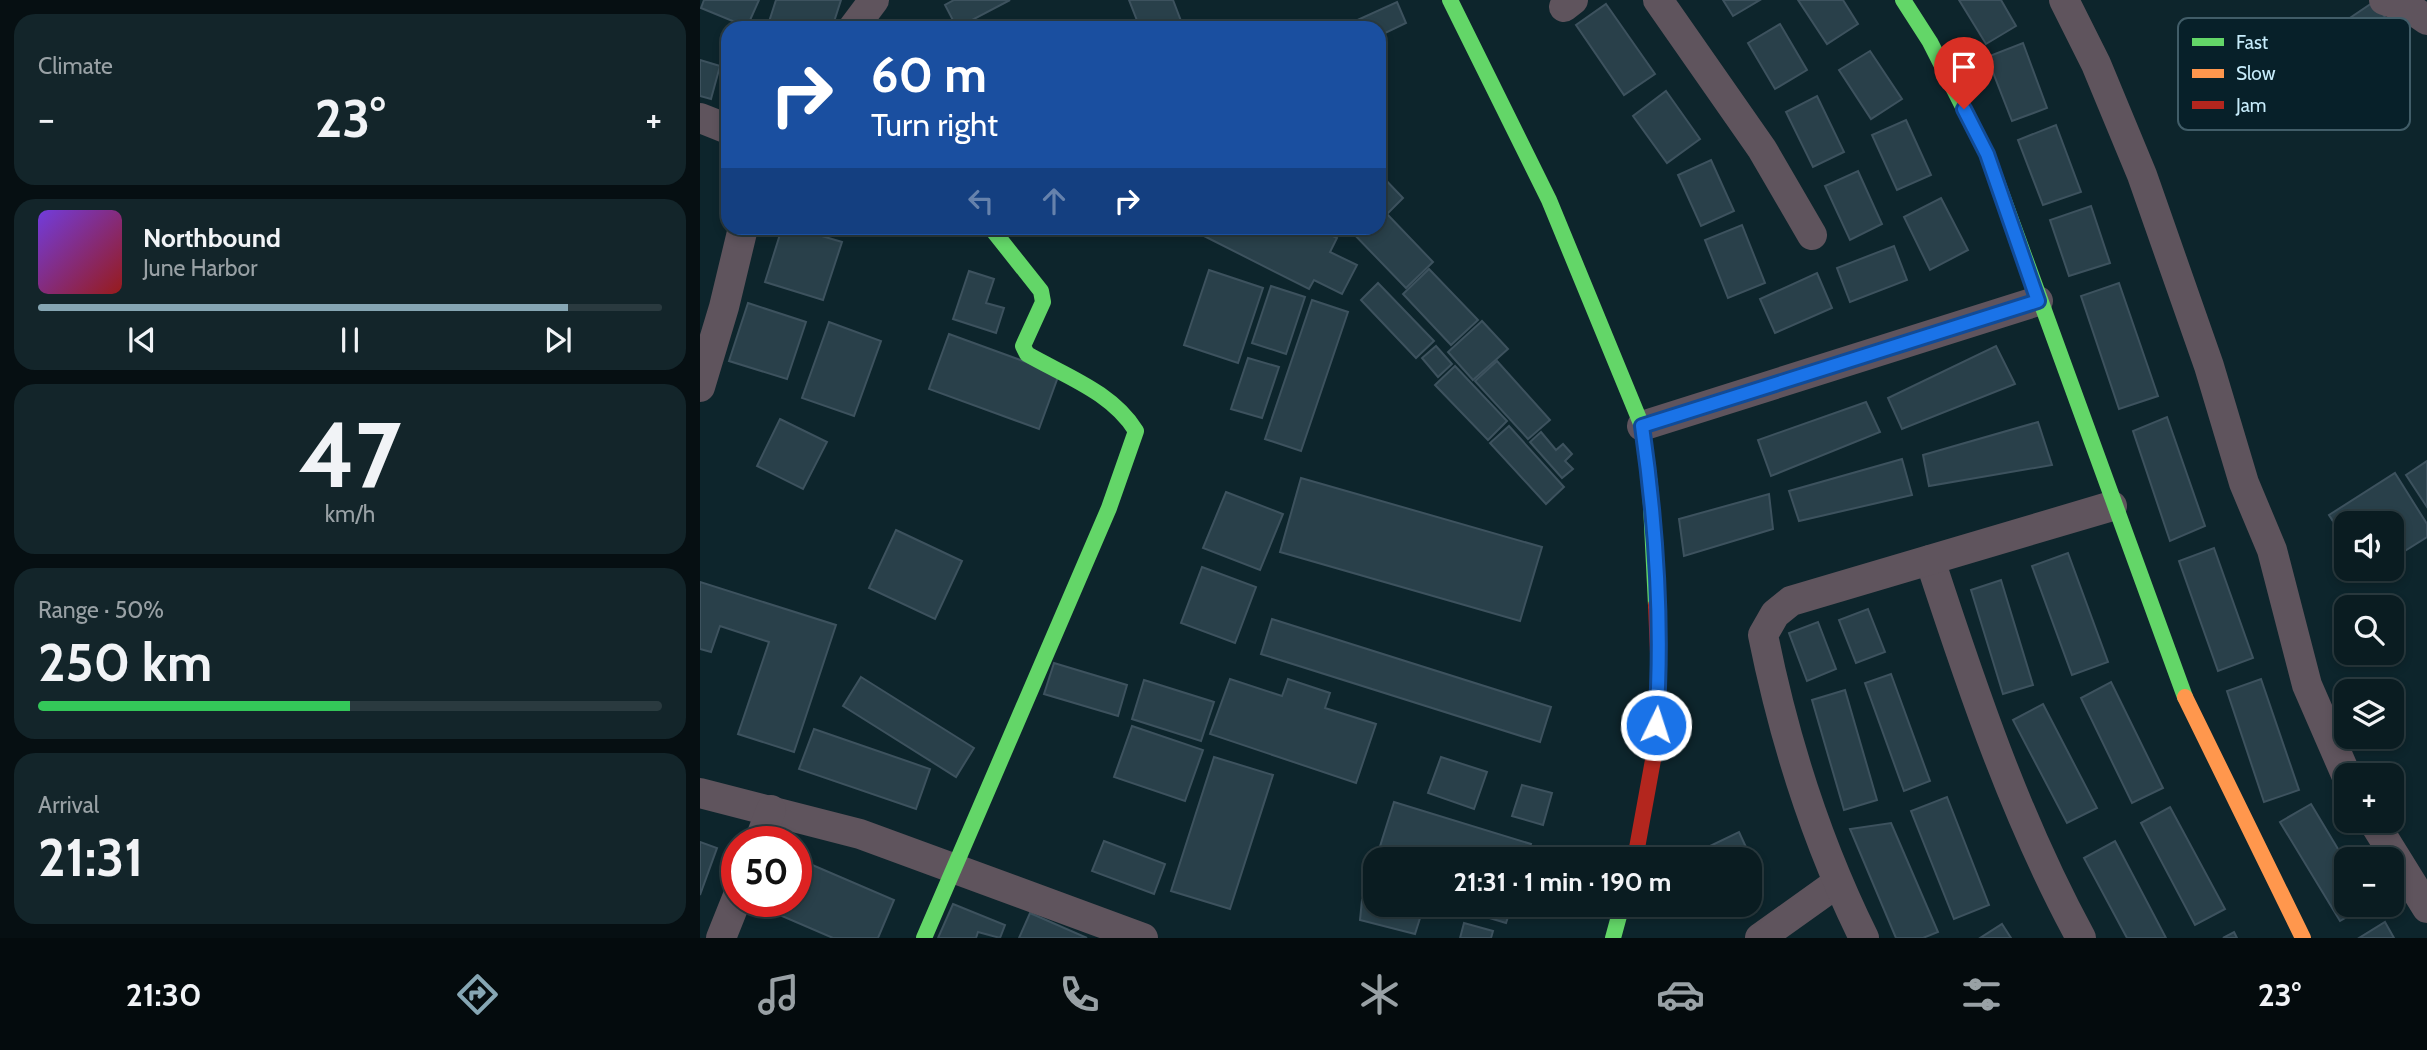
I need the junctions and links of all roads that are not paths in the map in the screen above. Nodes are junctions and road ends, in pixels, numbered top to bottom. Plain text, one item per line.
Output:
1 (874, 0) edge
2 (1450, 0) edge
3 (1658, 0) edge
4 (1903, 0) edge
5 (2064, 0) edge
6 (2384, 0) edge
7 (2427, 20) edge
8 (858, 21) edge
9 (700, 118) edge
10 (721, 126) edge
11 (741, 235) edge
12 (997, 235) edge
13 (1812, 236) dead end
14 (2038, 301) junction
15 (700, 387) edge
16 (1642, 426) junction
17 (2112, 506) junction
18 (1930, 560) junction
19 (2341, 763) edge
20 (700, 793) edge
21 (771, 810) junction
22 (765, 826) edge
23 (2380, 833) edge
24 (1637, 847) edge
25 (954, 867) junction
26 (1837, 883) junction
27 (2427, 908) edge
28 (729, 917) edge
29 (1619, 917) edge
30 (721, 938) edge
31 (924, 938) edge
32 (1143, 938) edge
33 (1613, 938) edge
34 (1760, 938) edge
35 (1864, 938) edge
36 (2081, 938) edge
37 (2303, 938) edge

1 - 8 street
2 - 16 street
3 - 13 street
4 - 14 street
5 - 19 street
6 - 7 street
9 - 10 street
11 - 15 street
12 - 25 street
14 - 16 street
14 - 17 street
16 - 24 street
17 - 18 street
17 - 37 street
18 - 26 street
18 - 36 street
20 - 21 street
21 - 22 street
21 - 25 street
23 - 27 street
25 - 31 street
25 - 32 street
26 - 34 street
26 - 35 street
28 - 30 street
29 - 33 street

